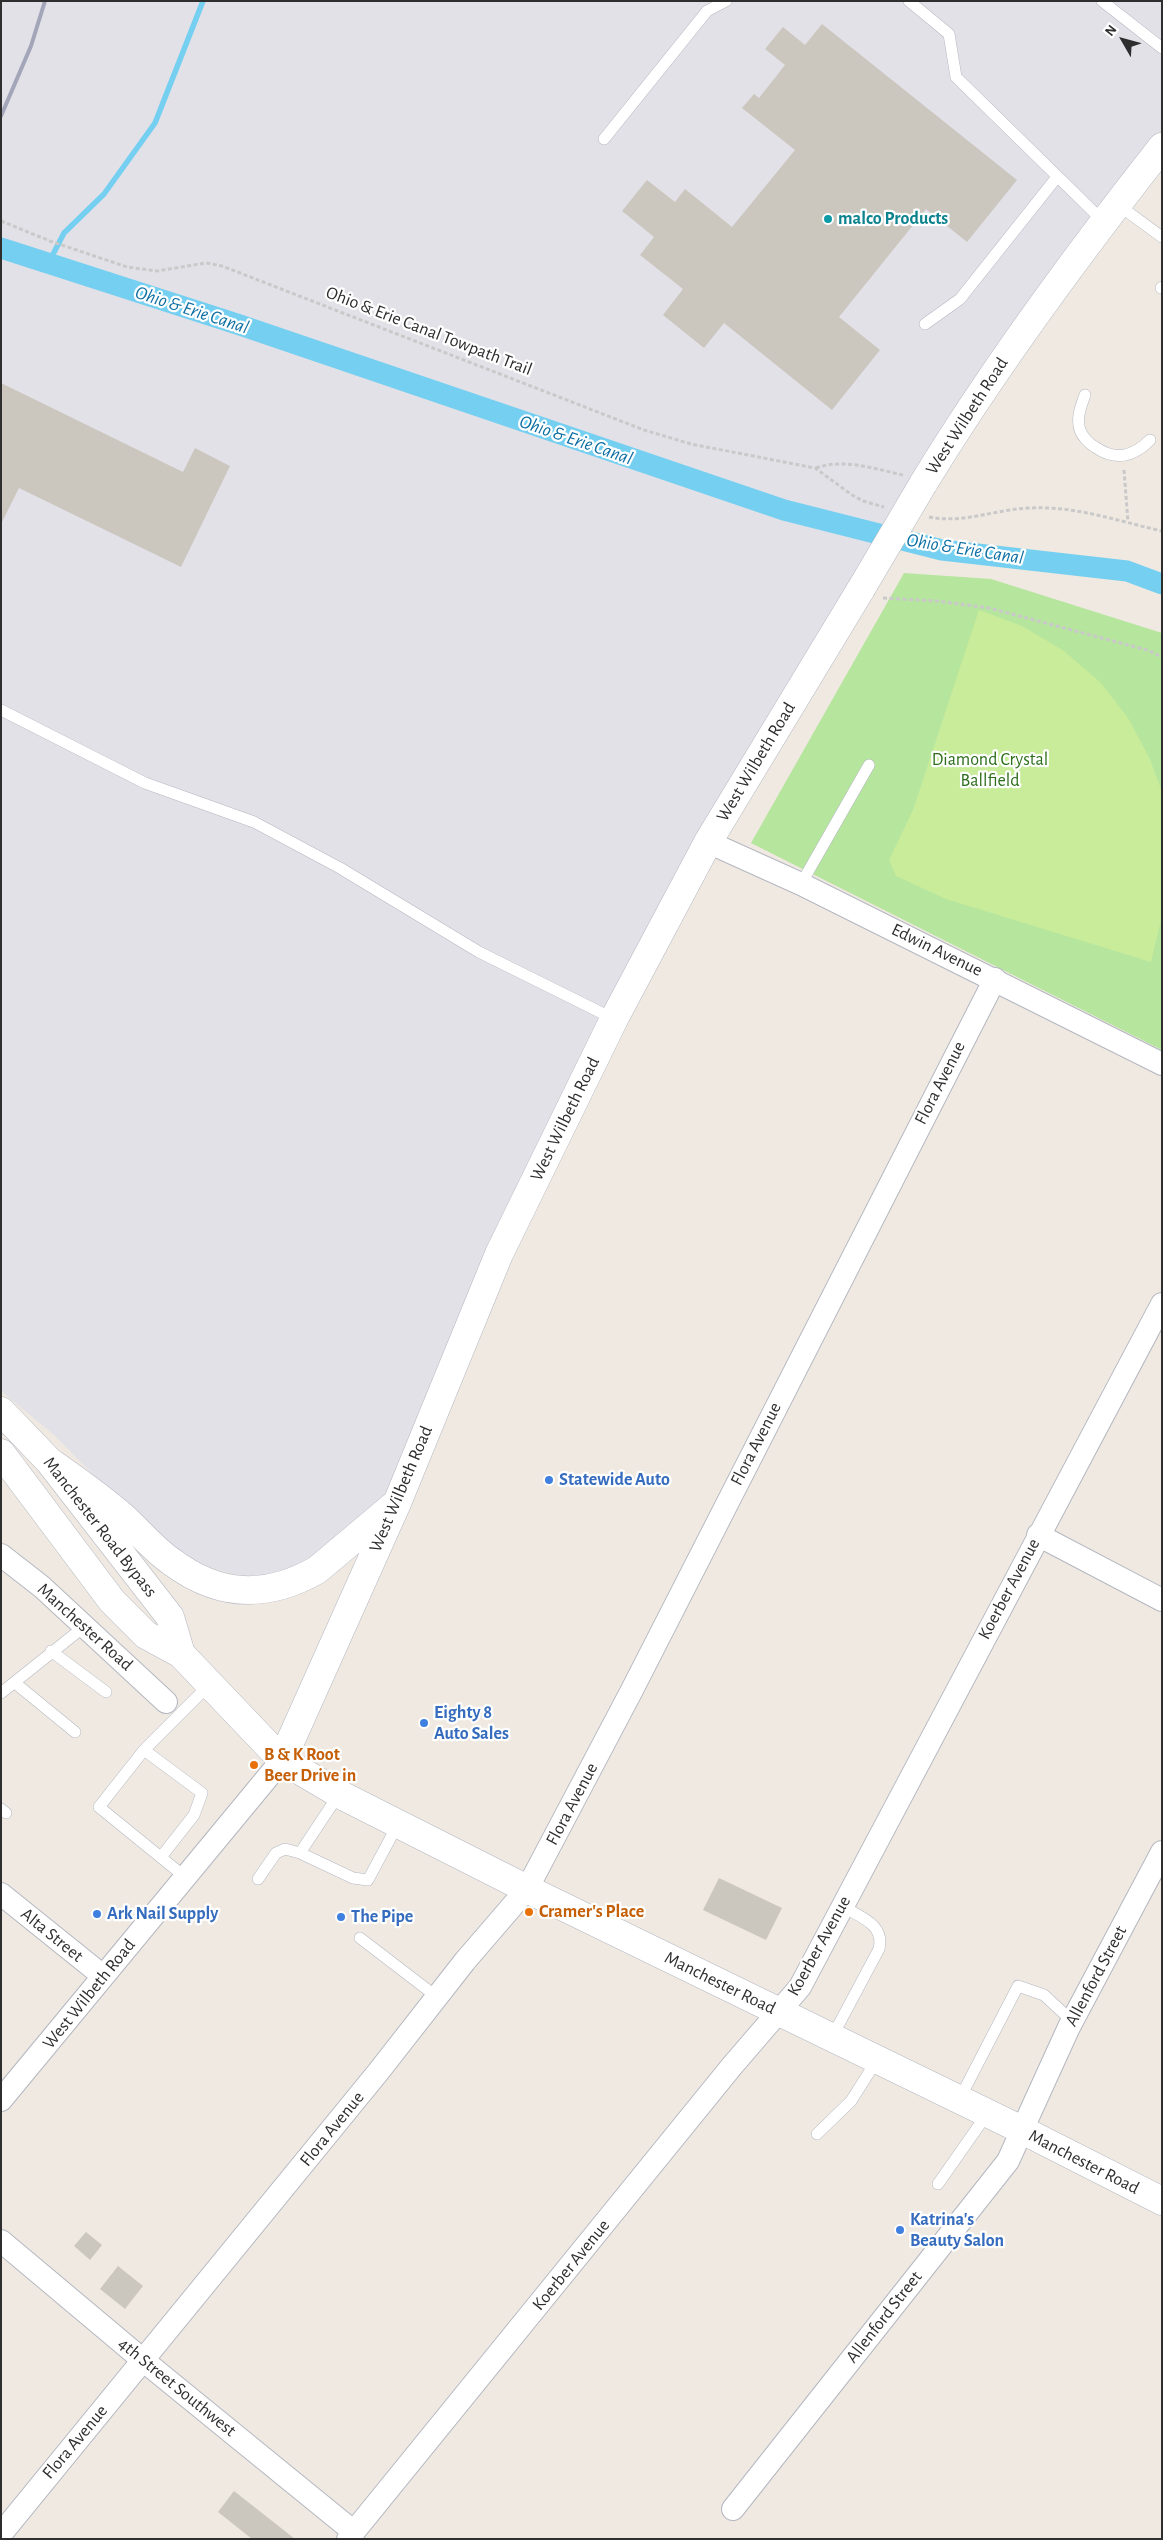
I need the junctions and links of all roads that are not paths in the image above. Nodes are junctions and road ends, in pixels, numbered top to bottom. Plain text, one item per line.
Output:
1 (726, 1) edge
2 (909, 1) edge
3 (1102, 1) edge
4 (1113, 5) edge
5 (1162, 48) edge
6 (604, 139) dead end
7 (1162, 147) edge
8 (1057, 177) junction
9 (1110, 212) junction
10 (1162, 237) edge
11 (925, 324) dead end
12 (1085, 395) dead end
13 (1150, 440) dead end
14 (1, 710) edge
15 (869, 765) dead end
16 (708, 842) junction
17 (801, 884) junction
18 (995, 979) junction
19 (614, 1019) junction
20 (1162, 1064) edge
21 (1162, 1304) edge
22 (1, 1411) edge
23 (1, 1453) edge
24 (49, 1460) junction
25 (397, 1503) junction
26 (1038, 1535) junction
27 (1, 1555) edge
28 (1162, 1600) edge
29 (85, 1626) junction
30 (52, 1650) junction
31 (181, 1654) junction
32 (15, 1683) junction
33 (210, 1684) junction
34 (106, 1692) dead end
35 (1, 1693) edge
36 (166, 1702) dead end
37 (75, 1732) dead end
38 (144, 1750) junction
39 (282, 1760) junction
40 (339, 1794) junction
41 (398, 1824) junction
42 (1162, 1852) edge
43 (300, 1853) junction
44 (161, 1857) junction
45 (185, 1878) junction
46 (258, 1879) dead end
47 (527, 1889) junction
48 (1, 1894) edge
49 (842, 1906) junction
50 (360, 1938) dead end
51 (103, 1976) junction
52 (437, 1997) junction
53 (779, 2011) junction
54 (1072, 2021) junction
55 (832, 2037) junction
56 (877, 2060) junction
57 (1, 2100) edge
58 (959, 2100) junction
59 (988, 2114) junction
60 (1022, 2130) junction
61 (817, 2134) dead end
62 (938, 2184) dead end
63 (1162, 2201) edge
64 (1, 2241) edge
65 (144, 2361) junction
66 (733, 2509) dead end
67 (1, 2534) edge
68 (351, 2535) edge

1 - 6 lane
2 - 8 lane
3 - 4 lane
4 - 5 lane
7 - 9 main road, West Wilbeth Road
8 - 9 lane
8 - 11 lane
9 - 10 lane
9 - 16 main road, West Wilbeth Road, bridge
12 - 13 lane
14 - 19 lane
15 - 17 lane
16 - 17 street, Edwin Avenue
16 - 19 main road, West Wilbeth Road
17 - 18 street, Edwin Avenue
18 - 20 street, Edwin Avenue
18 - 47 street, Flora Avenue
19 - 25 main road, West Wilbeth Road
21 - 26 street, Koerber Avenue
22 - 24 main road, Manchester Road Bypass
23 - 31 main road, Manchester Road Bypass
24 - 25 main road
24 - 31 main road, Manchester Road Bypass
25 - 39 main road, West Wilbeth Road
26 - 28 street
26 - 49 street, Koerber Avenue
27 - 29 street, Manchester Road
29 - 30 lane
29 - 36 street, Manchester Road
30 - 32 lane
30 - 34 lane
31 - 33 main road, Manchester Road Bypass
32 - 35 lane
32 - 37 lane
33 - 38 lane
33 - 39 main road, Manchester Road Bypass
38 - 44 lane
38 - 44 lane
39 - 40 main road, Manchester Road
39 - 45 street, West Wilbeth Road
40 - 41 main road, Manchester Road
40 - 43 lane
41 - 43 lane
41 - 47 main road, Manchester Road
42 - 54 street, Allenford Street
43 - 46 lane
44 - 45 lane
45 - 51 street, West Wilbeth Road
47 - 52 street, Flora Avenue
47 - 53 main road, Manchester Road
48 - 51 street, Alta Street
49 - 53 street, Koerber Avenue
49 - 55 lane
50 - 52 lane
51 - 57 street, West Wilbeth Road
52 - 65 street, Flora Avenue
53 - 55 main road, Manchester Road
53 - 68 street, Koerber Avenue
54 - 58 lane
54 - 60 street, Allenford Street
55 - 56 main road, Manchester Road
56 - 58 main road, Manchester Road
56 - 61 lane
58 - 59 main road, Manchester Road
59 - 60 main road, Manchester Road
59 - 62 lane
60 - 63 main road, Manchester Road
60 - 66 street, Allenford Street
64 - 65 street, 4th Street Southwest
65 - 67 street, Flora Avenue
65 - 68 street, 4th Street Southwest

